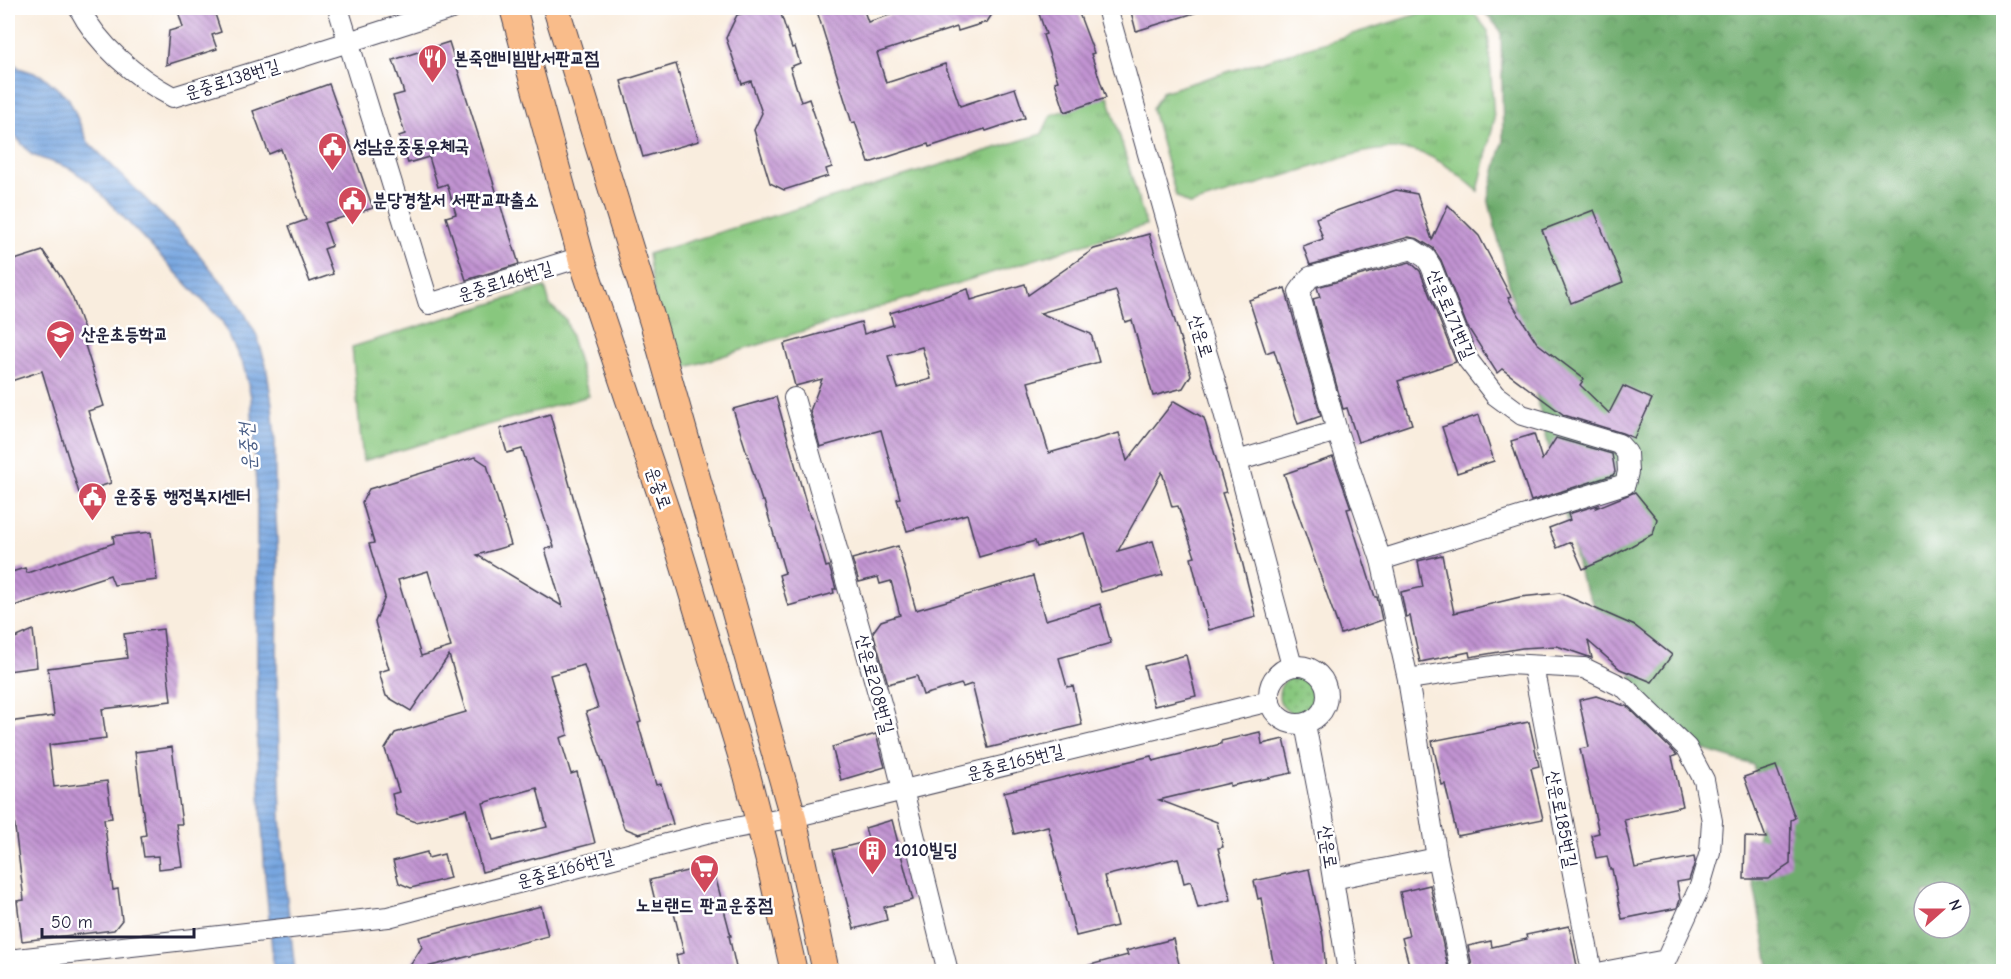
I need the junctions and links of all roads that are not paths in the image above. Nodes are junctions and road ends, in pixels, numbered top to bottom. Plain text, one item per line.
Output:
1 (78, 8) edge
2 (338, 8) edge
3 (454, 8) edge
4 (513, 8) edge
5 (556, 8) edge
6 (1107, 8) edge
7 (348, 41) junction
8 (581, 257) junction
9 (794, 398) dead end
10 (1337, 430) junction
11 (1237, 461) junction
12 (1381, 560) junction
13 (1292, 666) junction
14 (1533, 666) junction
15 (1408, 679) junction
16 (1270, 700) junction
17 (1305, 724) junction
18 (902, 790) junction
19 (794, 817) junction
20 (760, 824) junction
21 (1437, 858) junction
22 (1333, 879) junction
23 (8, 960) edge
24 (794, 972) edge
25 (826, 972) edge
26 (948, 972) edge
27 (1348, 972) edge
28 (1461, 972) edge
29 (1592, 972) edge
30 (1603, 972) edge

1 - 7 street, 운중로138번길
2 - 7 street
3 - 7 street, 운중로138번길
4 - 8 main road, 운중로
5 - 19 main road
6 - 11 street, 산운로
7 - 8 street, 운중로146번길
8 - 20 main road, 운중로
9 - 18 street, 산운로208번길
10 - 11 street
10 - 12 street, 산운로171번길
10 - 12 street, 산운로171번길
11 - 13 street, 산운로
12 - 15 street, 산운로171번길
13 - 16 street
13 - 17 street
14 - 15 street
14 - 29 street, 산운로185번길
14 - 30 street
15 - 21 street
16 - 17 street
16 - 18 street, 운중로165번길
17 - 22 street, 산운로
18 - 19 street, 운중로165번길
18 - 26 street, 산운로208번길
19 - 20 street, 운중로165번길
19 - 25 main road
20 - 23 street, 운중로166번길
20 - 24 main road, 운중로
21 - 22 street
21 - 28 street
22 - 27 street, 산운로

